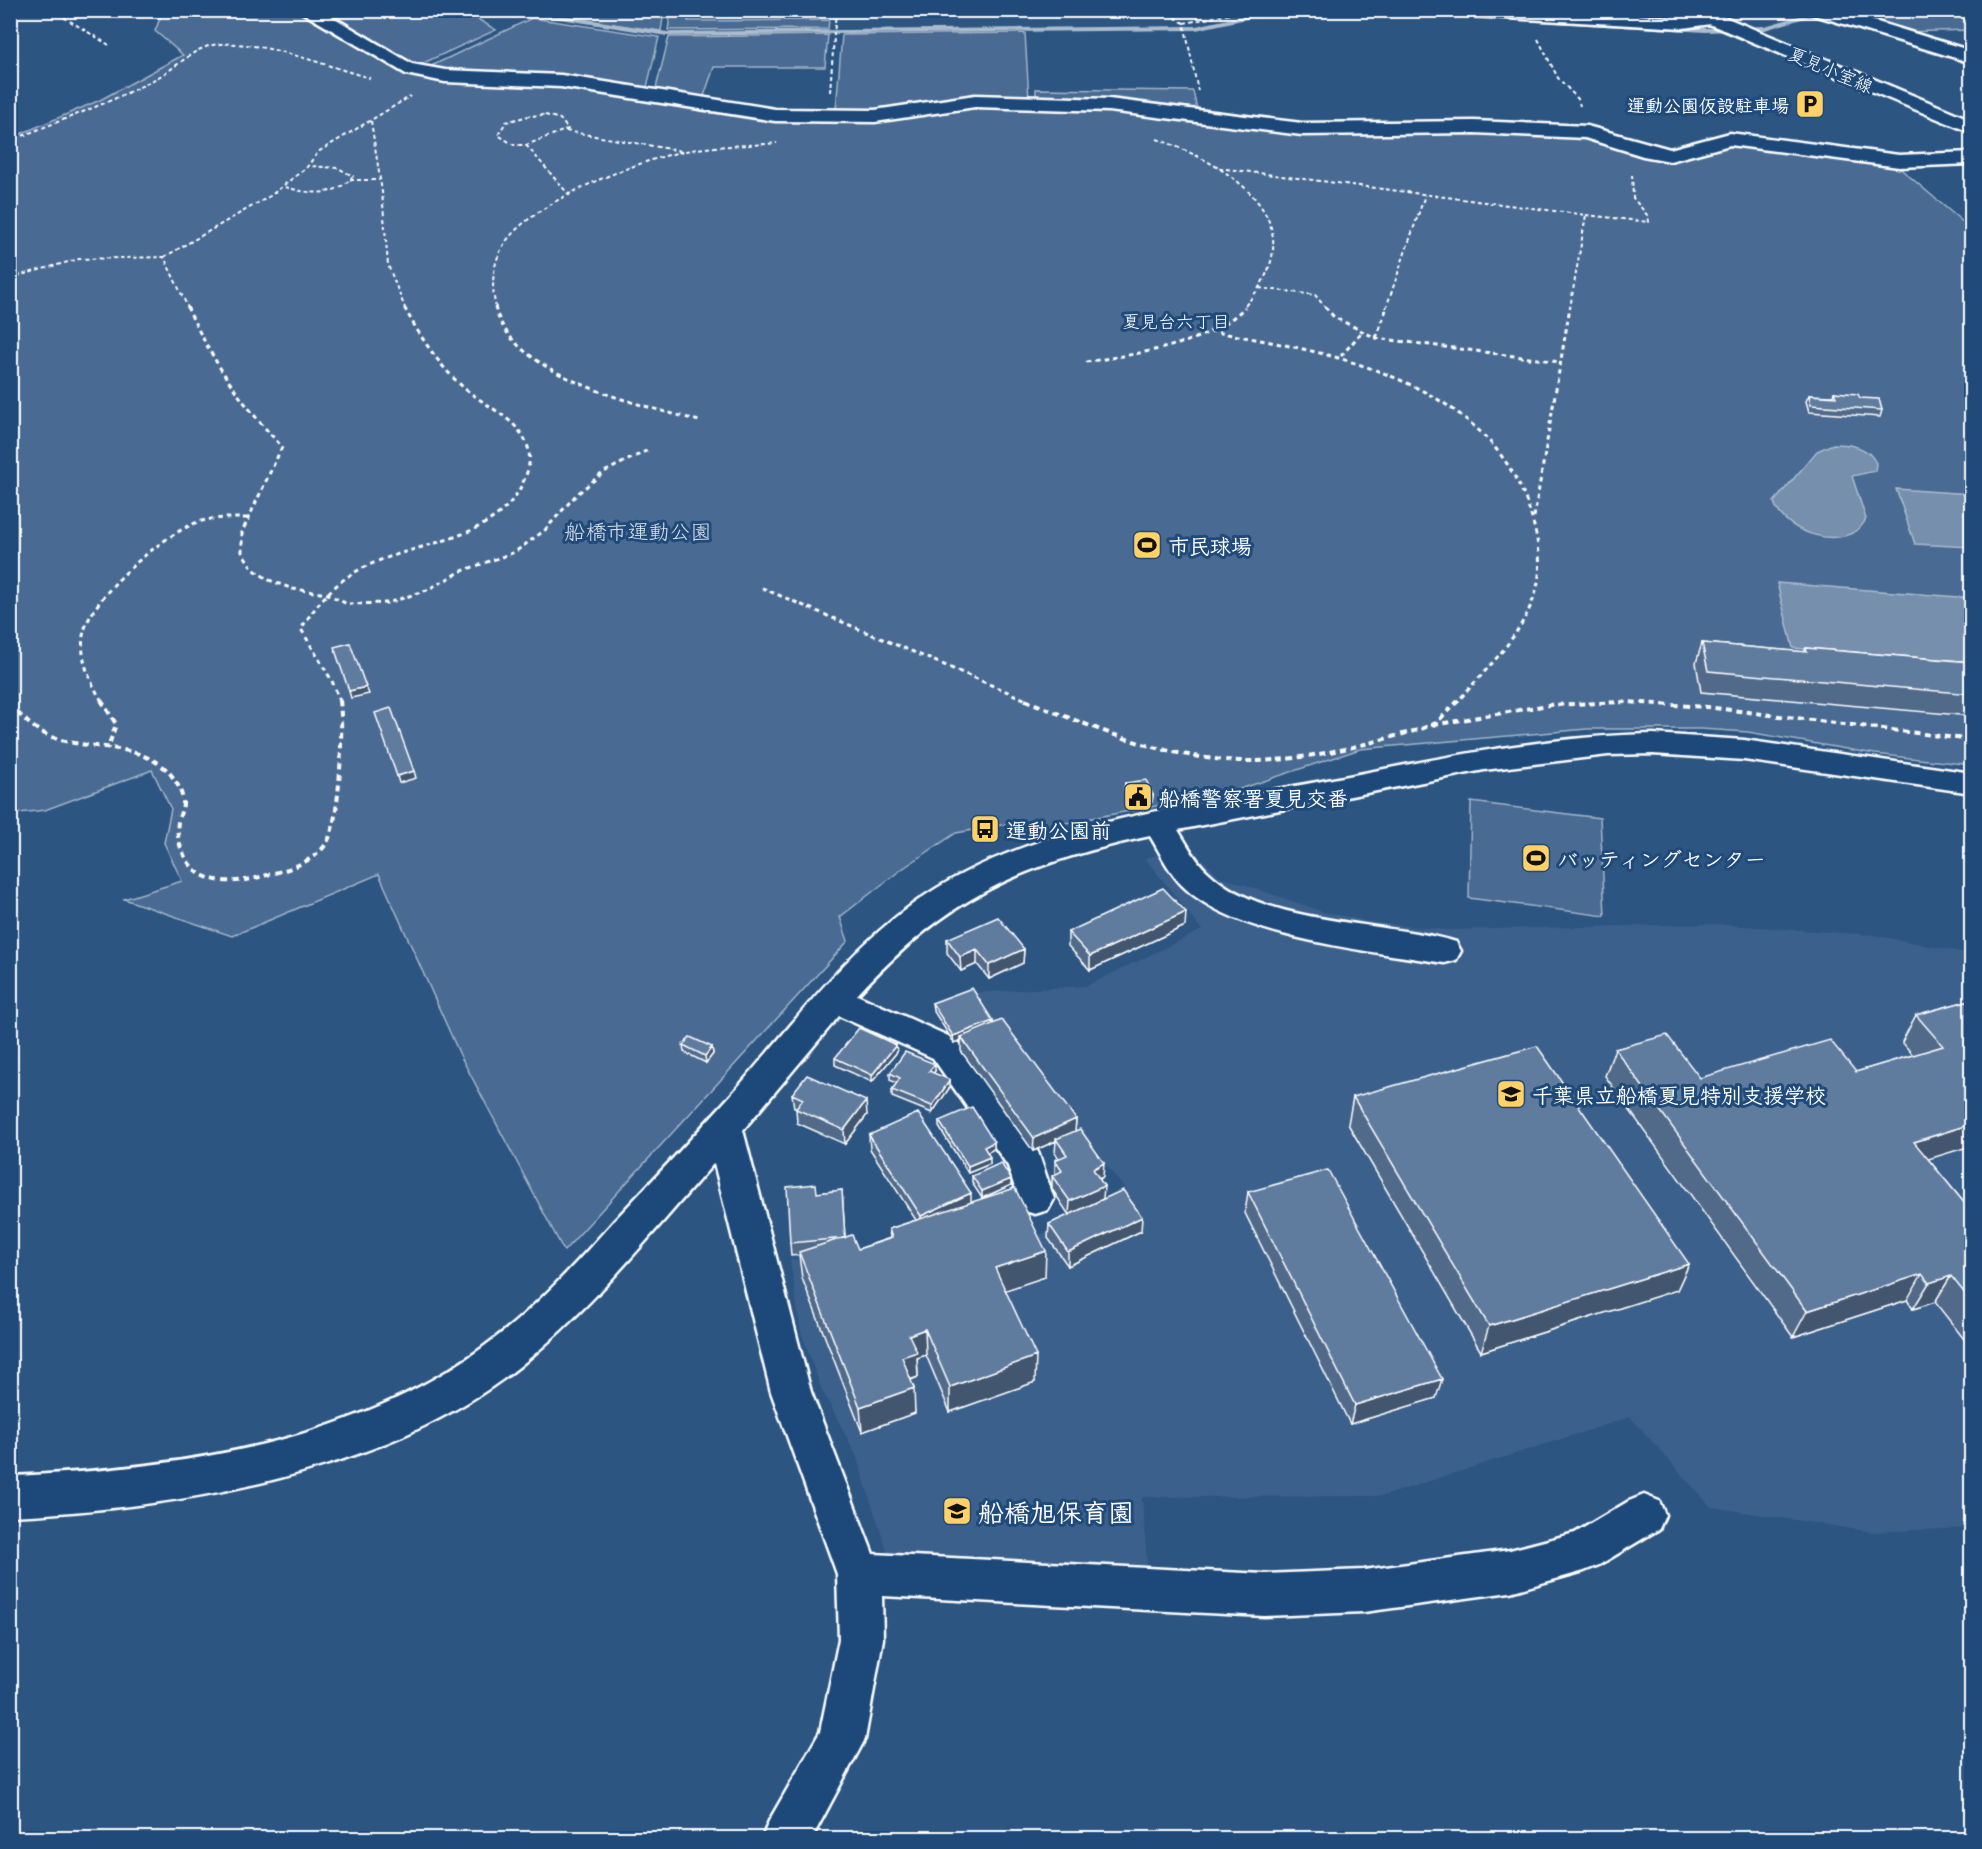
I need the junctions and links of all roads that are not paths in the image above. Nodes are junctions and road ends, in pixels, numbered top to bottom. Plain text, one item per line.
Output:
1 (307, 10) edge
2 (1453, 10) edge
3 (1691, 10) edge
4 (1821, 13) edge
5 (1712, 19) junction
6 (1971, 57) edge
7 (1971, 127) edge
8 (1971, 158) edge
9 (1971, 783) edge
10 (1158, 824) junction
11 (1444, 951) dead end
12 (835, 1000) junction
13 (724, 1128) junction
14 (1035, 1199) dead end
15 (10, 1496) edge
16 (1644, 1515) dead end
17 (859, 1574) junction
18 (786, 1839) edge

1 - 8 street
2 - 5 street
3 - 5 street, 夏見小室線
4 - 6 street
5 - 7 street, 夏見小室線
9 - 10 street
10 - 11 street
10 - 12 street
12 - 13 street
12 - 14 street
13 - 15 street
13 - 17 street
16 - 17 street
17 - 18 street

